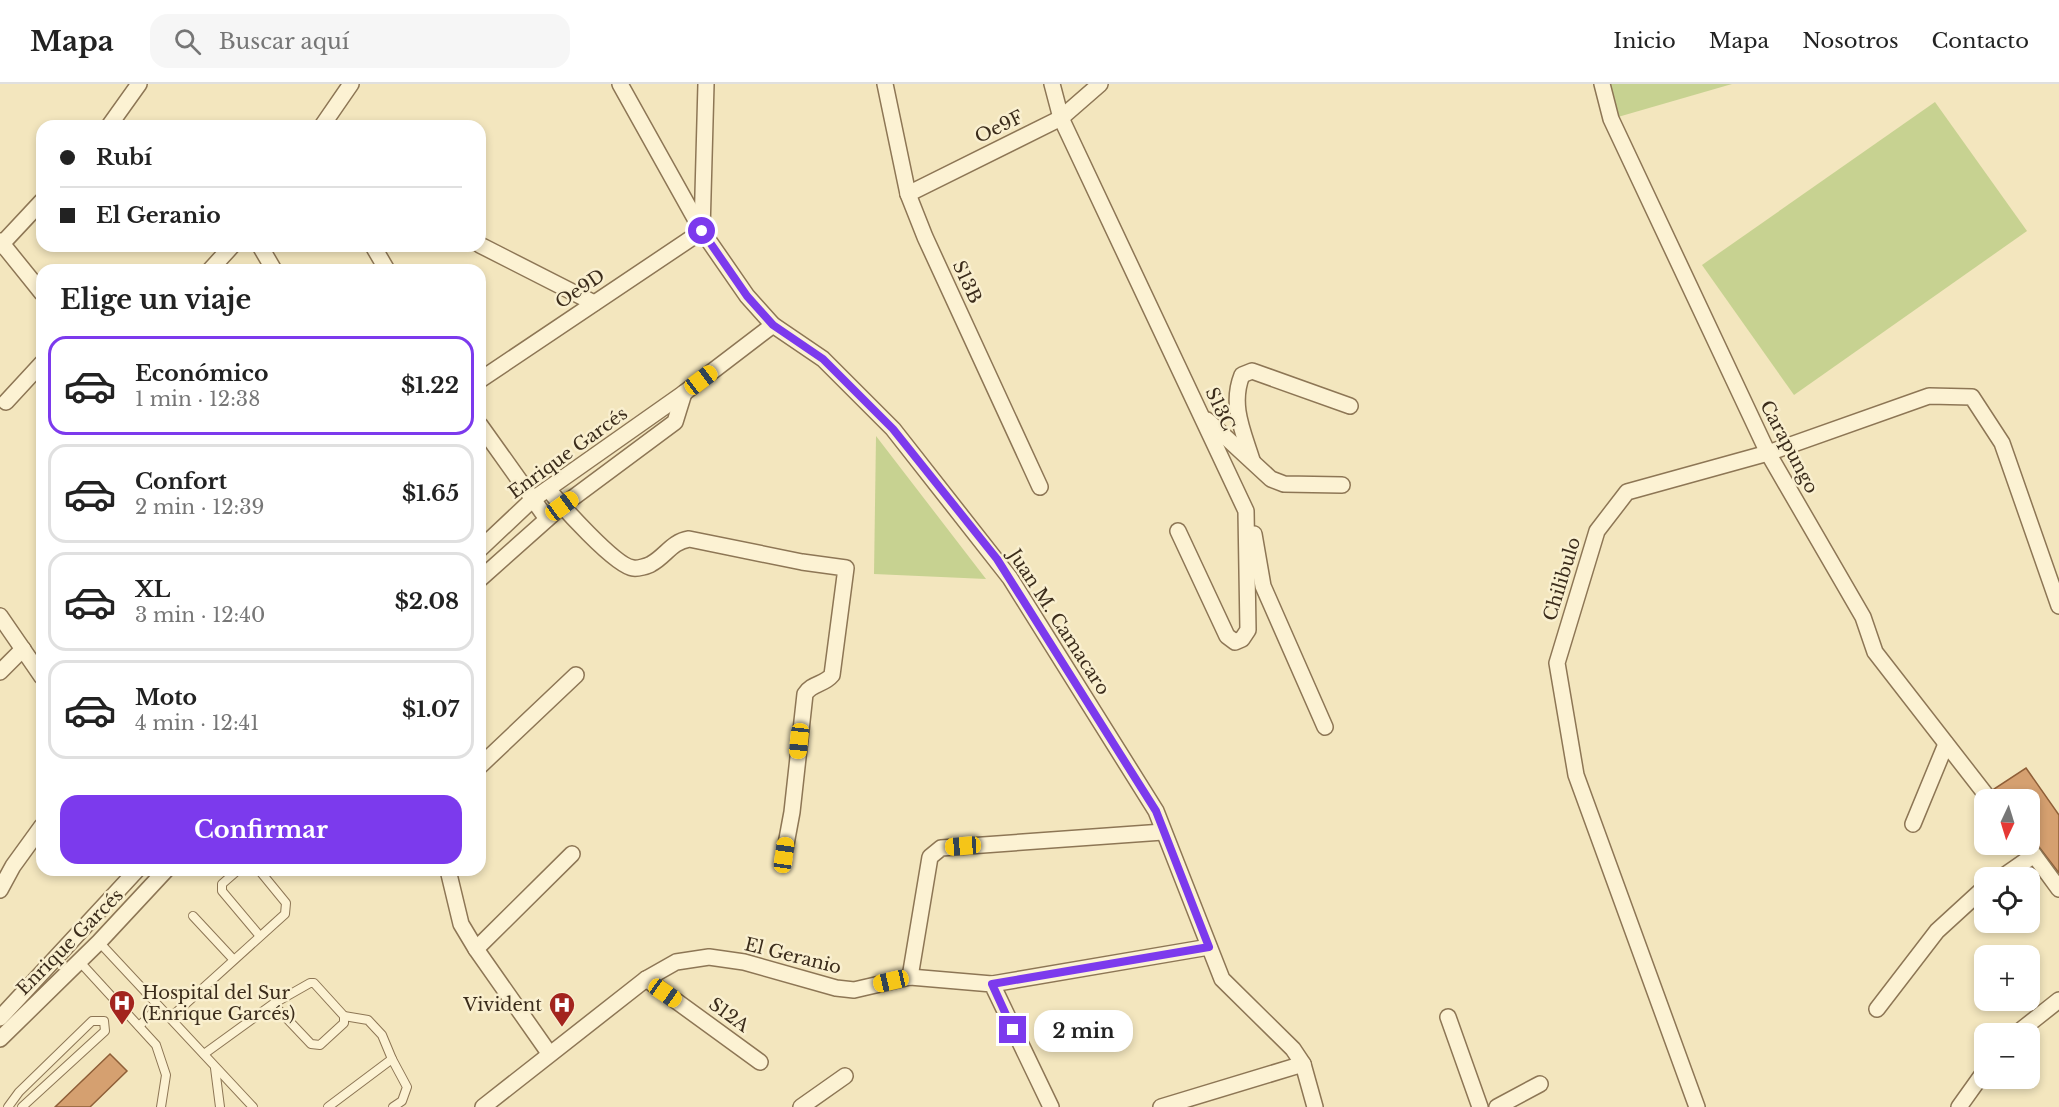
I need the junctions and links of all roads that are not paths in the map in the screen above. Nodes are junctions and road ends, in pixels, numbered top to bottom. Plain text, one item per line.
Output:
1 (139, 84) edge
2 (351, 84) edge
3 (620, 84) edge
4 (706, 84) edge
5 (885, 84) edge
6 (1052, 84) edge
7 (1100, 84) edge
8 (1602, 84) edge
9 (1061, 118) junction
10 (113, 120) edge
11 (326, 120) edge
12 (908, 194) junction
13 (36, 207) edge
14 (702, 231) junction
15 (1, 243) edge
16 (486, 248) edge
17 (226, 252) edge
18 (216, 264) edge
19 (36, 286) edge
20 (594, 303) junction
21 (773, 325) junction
22 (36, 370) edge
23 (486, 376) edge
24 (684, 393) junction
25 (6, 402) dead end
26 (1350, 406) dead end
27 (1201, 415) junction
28 (486, 434) edge
29 (1768, 453) junction
30 (1252, 460) junction
31 (1342, 485) dead end
32 (1040, 487) dead end
33 (548, 489) junction
34 (532, 500) junction
35 (562, 506) junction
36 (1246, 511) junction
37 (547, 519) junction
38 (1178, 531) dead end
39 (486, 543) edge
40 (486, 574) edge
41 (2059, 606) edge
42 (0, 616) edge
43 (23, 649) junction
44 (36, 668) edge
45 (0, 672) edge
46 (576, 675) dead end
47 (1325, 727) dead end
48 (1946, 744) junction
49 (486, 760) edge
50 (1981, 789) edge
51 (1912, 824) dead end
52 (1163, 832) junction
53 (36, 834) edge
54 (572, 854) dead end
55 (784, 855) dead end
56 (2025, 855) edge
57 (2034, 855) edge
58 (2012, 867) edge
59 (131, 876) edge
60 (160, 876) edge
61 (231, 876) edge
62 (264, 876) edge
63 (450, 876) edge
64 (2058, 886) edge
65 (0, 890) edge
66 (1974, 897) edge
67 (193, 916) dead end
68 (259, 934) junction
69 (99, 942) junction
70 (1209, 947) junction
71 (476, 949) junction
72 (233, 959) junction
73 (79, 961) junction
74 (910, 977) junction
75 (646, 979) junction
76 (992, 984) junction
77 (2059, 1000) edge
78 (273, 1004) junction
79 (159, 1006) junction
80 (1877, 1009) dead end
81 (344, 1016) junction
82 (1448, 1017) dead end
83 (0, 1018) edge
84 (170, 1018) junction
85 (2030, 1023) edge
86 (139, 1026) junction
87 (2, 1035) edge
88 (549, 1053) junction
89 (204, 1054) junction
90 (392, 1059) junction
91 (760, 1062) dead end
92 (1303, 1064) junction
93 (215, 1066) junction
94 (845, 1076) dead end
95 (1540, 1084) dead end
96 (1974, 1086) edge
97 (8, 1107) edge
98 (22, 1107) edge
99 (161, 1107) edge
100 (220, 1107) edge
101 (253, 1107) edge
102 (328, 1107) edge
103 (393, 1107) edge
104 (483, 1107) edge
105 (801, 1107) edge
106 (1051, 1107) edge
107 (1161, 1107) edge
108 (1315, 1107) edge
109 (1480, 1107) edge
110 (1497, 1107) edge
111 (1697, 1107) edge
112 (1959, 1107) edge

1 - 10 street
2 - 11 street
3 - 14 street, Juan M. Camacaro
4 - 14 street
5 - 12 street, S13B
6 - 9 street, S13C
7 - 9 street, Oe9F
8 - 29 street, Carapungo
9 - 12 street, Oe9F
9 - 27 street, S13C
12 - 32 street, S13B
13 - 15 street
14 - 20 street, Oe9D
14 - 21 street, Juan M. Camacaro
15 - 19 street
16 - 20 street
17 - 18 street
20 - 23 street, Oe9D
21 - 24 street, Enrique Garcés
21 - 52 street, Juan M. Camacaro
22 - 25 street
24 - 33 street, Enrique Garcés
24 - 35 street
26 - 30 street
27 - 30 street
27 - 36 street, S13C
28 - 34 street
29 - 41 street, Chilibulo
29 - 48 street, Carapungo
29 - 111 street, Chilibulo
30 - 31 street
33 - 34 street, Enrique Garcés
33 - 35 street
34 - 37 street
34 - 39 street, Enrique Garcés
35 - 37 street
35 - 55 street
36 - 38 street, S13C
36 - 47 street
37 - 40 street
42 - 43 street
43 - 44 street
43 - 45 street
46 - 49 street
48 - 50 street, Carapungo
48 - 51 street
52 - 70 street, Juan M. Camacaro
52 - 74 street
53 - 65 street
54 - 71 street
56 - 58 street
57 - 64 street
59 - 83 street, Enrique Garcés
60 - 69 street, Enrique Garcés
61 - 68 lane
62 - 68 lane
63 - 71 street
66 - 80 street
67 - 72 lane
68 - 72 lane
69 - 73 street, Enrique Garcés
69 - 79 lane
70 - 76 street, El Geranio
70 - 92 street, Juan M. Camacaro
71 - 88 street
72 - 84 lane
73 - 86 lane
73 - 87 street, Enrique Garcés
74 - 75 street, El Geranio
74 - 76 street, El Geranio
75 - 88 street, El Geranio
75 - 91 street, S12A
76 - 106 street
77 - 85 street
78 - 81 lane
78 - 81 lane
78 - 89 lane
79 - 84 lane
79 - 86 lane
81 - 90 lane
82 - 109 street
84 - 89 lane
86 - 99 lane
88 - 104 street, El Geranio
89 - 93 lane
90 - 102 lane
90 - 103 lane
92 - 107 street
92 - 108 street, Juan M. Camacaro
93 - 100 lane
93 - 101 lane
94 - 105 street
95 - 110 street
96 - 112 street
97 - 98 lane

